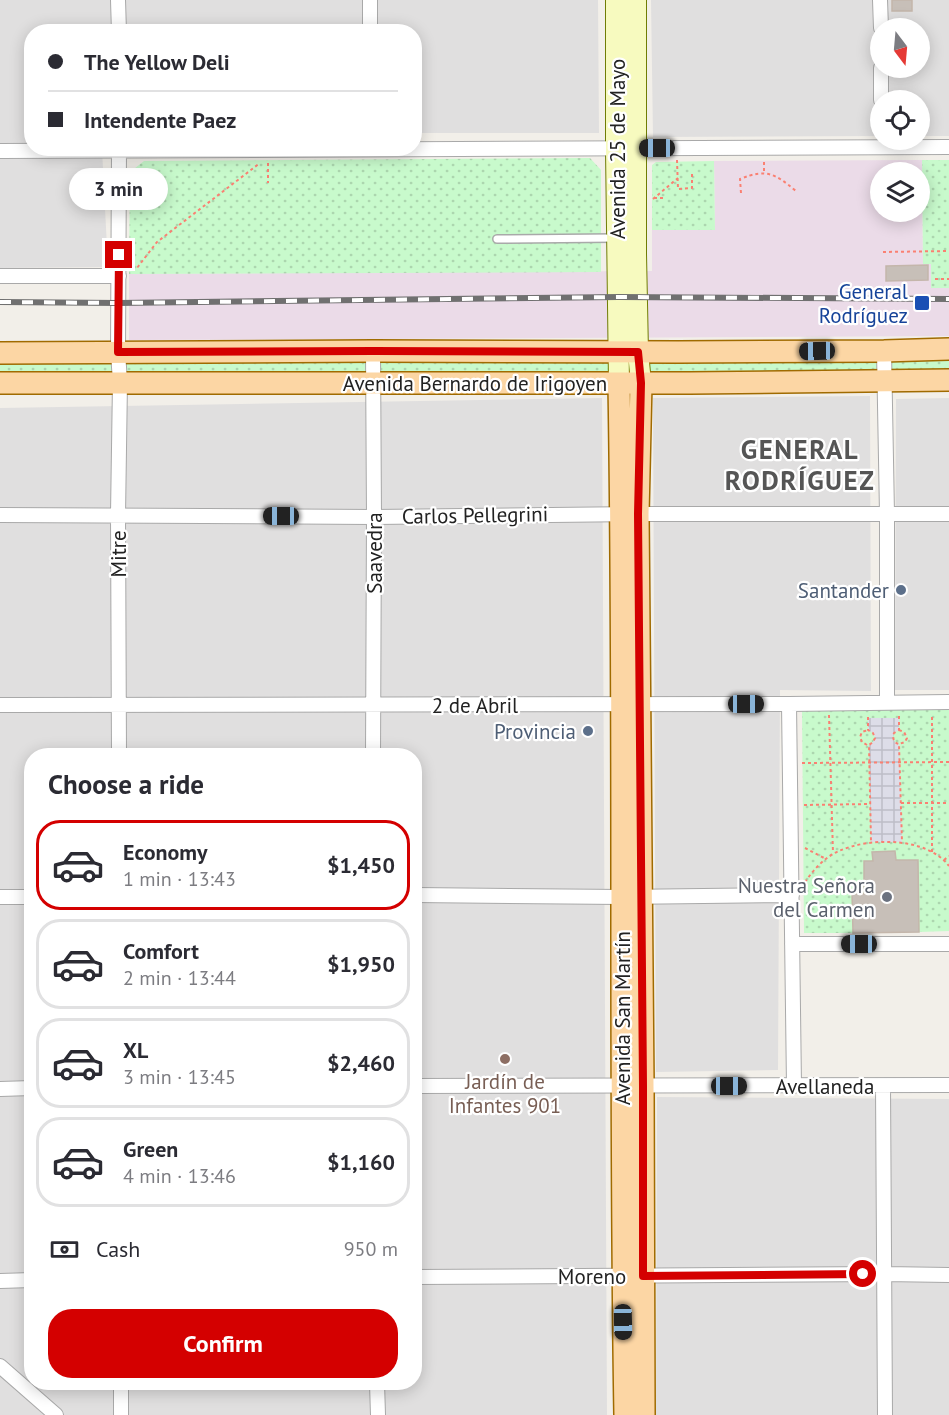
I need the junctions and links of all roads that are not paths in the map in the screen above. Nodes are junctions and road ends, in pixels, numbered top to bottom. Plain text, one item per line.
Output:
1 (118, 0) edge
2 (370, 0) edge
3 (616, 0) edge
4 (636, 0) edge
5 (880, 0) edge
6 (881, 18) edge
7 (118, 24) edge
8 (370, 24) edge
9 (870, 143) edge
10 (930, 146) edge
11 (949, 147) edge
12 (636, 148) junction
13 (422, 149) edge
14 (616, 149) junction
15 (0, 151) edge
16 (24, 151) edge
17 (119, 156) edge
18 (617, 238) junction
19 (497, 239) dead end
20 (0, 276) edge
21 (119, 276) junction
22 (628, 298) junction
23 (949, 349) edge
24 (373, 351) junction
25 (884, 351) junction
26 (118, 352) junction
27 (628, 352) junction
28 (0, 353) edge
29 (949, 380) edge
30 (885, 381) junction
31 (120, 382) junction
32 (0, 383) edge
33 (373, 383) junction
34 (619, 383) junction
35 (641, 383) junction
36 (630, 514) junction
37 (887, 514) junction
38 (949, 514) edge
39 (118, 515) junction
40 (0, 516) edge
41 (374, 517) junction
42 (893, 702) junction
43 (949, 702) edge
44 (631, 704) junction
45 (789, 704) junction
46 (0, 705) edge
47 (373, 705) junction
48 (118, 706) junction
49 (119, 748) edge
50 (373, 748) edge
51 (422, 895) edge
52 (792, 895) junction
53 (631, 896) junction
54 (0, 897) edge
55 (24, 897) edge
56 (792, 944) junction
57 (949, 944) edge
58 (949, 1085) edge
59 (422, 1086) edge
60 (622, 1086) junction
61 (643, 1086) junction
62 (794, 1086) junction
63 (883, 1086) junction
64 (24, 1088) edge
65 (0, 1089) edge
66 (885, 1274) junction
67 (949, 1275) edge
68 (633, 1276) junction
69 (422, 1277) edge
70 (24, 1280) edge
71 (0, 1281) edge
72 (0, 1366) edge
73 (24, 1387) edge
74 (27, 1390) edge
75 (121, 1390) edge
76 (377, 1390) edge
77 (120, 1400) junction
78 (56, 1415) edge
79 (109, 1415) edge
80 (121, 1415) edge
81 (378, 1415) edge
82 (625, 1415) edge
83 (644, 1415) edge
84 (885, 1415) edge

1 - 7 street
2 - 8 street
3 - 14 main road, Avenida 25 de Mayo
4 - 12 main road, Avenida 25 de Mayo
5 - 6 street
9 - 12 street
10 - 11 street
12 - 14 street
12 - 22 main road, Avenida 25 de Mayo
13 - 14 street
14 - 18 main road, Avenida 25 de Mayo
15 - 16 street
17 - 21 street, Mitre
18 - 19 lane
18 - 22 main road, Avenida 25 de Mayo
20 - 21 street
21 - 26 street, Mitre
22 - 27 main road, Avenida San Martín
23 - 25 main road, Avenida Bernardo de Irigoyen
24 - 26 main road, Avenida Bernardo de Irigoyen
24 - 27 main road, Avenida Bernardo de Irigoyen
24 - 33 street, Saavedra
25 - 27 main road, Avenida Bernardo de Irigoyen
25 - 30 street
26 - 28 main road, Avenida Bernardo de Irigoyen
26 - 31 street, Mitre
27 - 34 main road, Avenida San Martín
27 - 35 main road, Avenida San Martín
29 - 30 main road, Avenida Bernardo de Irigoyen
30 - 35 main road, Avenida Bernardo de Irigoyen
30 - 37 street
31 - 32 main road, Avenida Bernardo de Irigoyen
31 - 33 main road, Avenida Bernardo de Irigoyen
31 - 39 street, Mitre
33 - 34 main road, Avenida Bernardo de Irigoyen
33 - 41 street, Saavedra
34 - 35 main road, Avenida Bernardo de Irigoyen
34 - 36 main road, Avenida San Martín
35 - 36 main road, Avenida San Martín
36 - 37 street, Carlos Pellegrini
36 - 41 street, Carlos Pellegrini
36 - 44 main road, Avenida San Martín
37 - 38 street, Carlos Pellegrini
37 - 42 street
39 - 40 street, Carlos Pellegrini
39 - 41 street, Carlos Pellegrini
39 - 48 street, Mitre
41 - 47 street, Saavedra
42 - 43 street, 2 de Abril
42 - 45 street, 2 de Abril
44 - 45 street, 2 de Abril
44 - 47 street, 2 de Abril
44 - 53 main road, Avenida San Martín
45 - 52 street
46 - 48 street, 2 de Abril
47 - 48 street, 2 de Abril
47 - 50 street, Saavedra
48 - 49 street, Mitre
51 - 53 street
52 - 53 street
52 - 56 street
53 - 60 main road, Avenida San Martín
53 - 61 main road, Avenida San Martín
54 - 55 street
56 - 57 street
56 - 62 street
58 - 63 street, Avellaneda
59 - 60 street, Avellaneda
60 - 61 street, Avellaneda
60 - 68 main road, Avenida San Martín
61 - 62 street, Avellaneda
61 - 68 main road, Avenida San Martín
62 - 63 street, Avellaneda
63 - 66 street
64 - 65 street
66 - 67 street, Moreno
66 - 68 street, Moreno
66 - 84 street
68 - 69 street, Moreno
68 - 82 main road, Avenida San Martín
68 - 83 main road, Avenida San Martín
70 - 71 street
72 - 73 street
74 - 78 street
75 - 77 street
76 - 81 street
77 - 79 street
77 - 80 street

